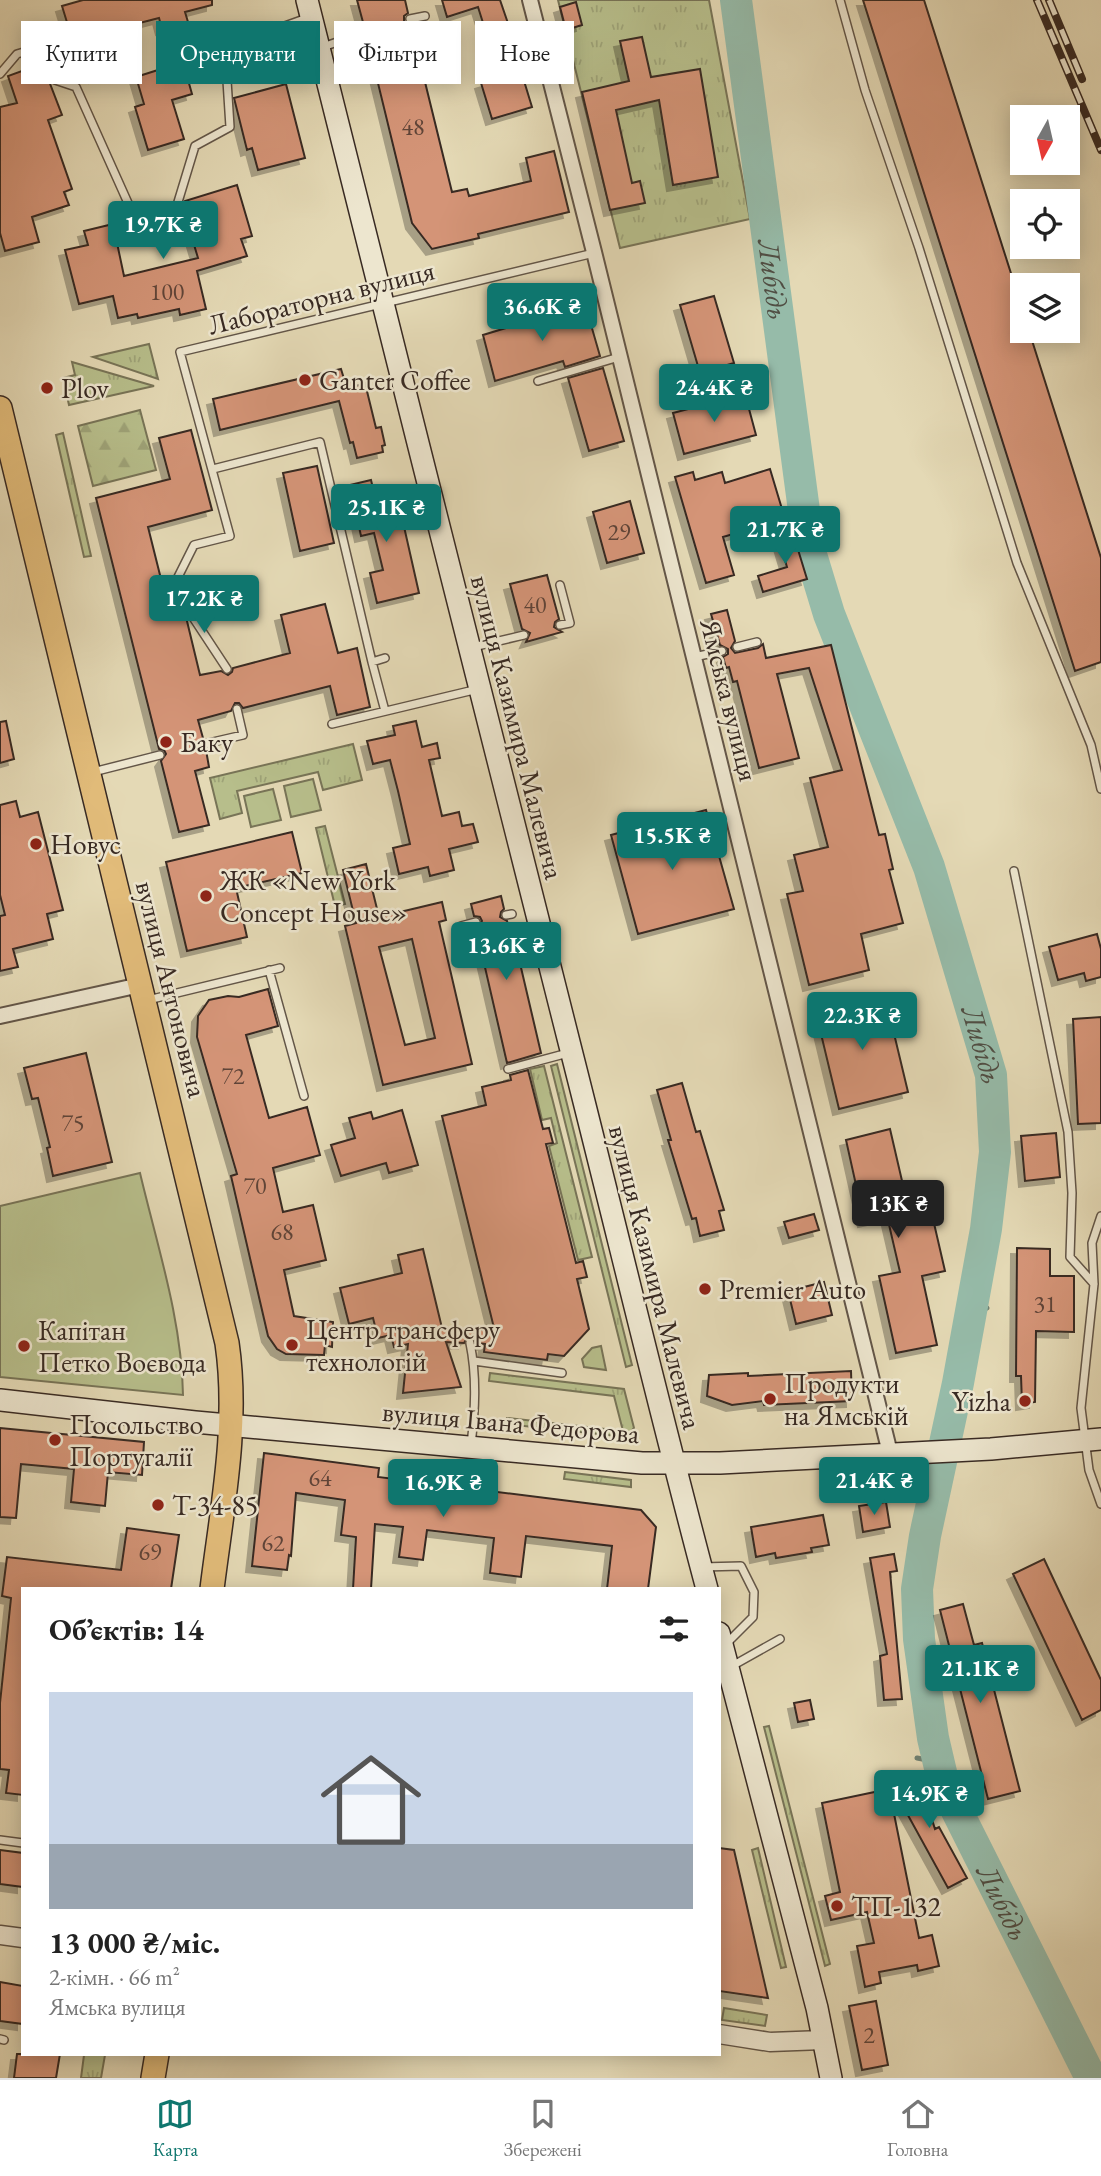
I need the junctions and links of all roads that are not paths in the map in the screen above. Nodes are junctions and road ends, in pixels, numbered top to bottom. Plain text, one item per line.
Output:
1 (530, 0) edge
2 (840, 0) edge
3 (309, 8) edge
4 (425, 16) dead end
5 (410, 19) dead end
6 (21, 53) edge
7 (320, 56) edge
8 (0, 74) edge
9 (67, 84) edge
10 (594, 253) junction
11 (381, 304) junction
12 (620, 356) junction
13 (538, 381) dead end
14 (0, 408) edge
15 (213, 469) junction
16 (560, 585) dead end
17 (560, 625) dead end
18 (524, 635) dead end
19 (757, 642) dead end
20 (737, 647) dead end
21 (469, 648) junction
22 (722, 651) dead end
23 (694, 657) junction
24 (385, 658) dead end
25 (372, 662) junction
26 (227, 669) dead end
27 (479, 689) junction
28 (237, 709) dead end
29 (385, 711) junction
30 (332, 724) dead end
31 (204, 744) dead end
32 (160, 755) dead end
33 (88, 773) junction
34 (1101, 789) edge
35 (1014, 871) dead end
36 (476, 922) dead end
37 (461, 926) dead end
38 (280, 968) dead end
39 (269, 970) junction
40 (142, 993) junction
41 (0, 1016) edge
42 (572, 1052) junction
43 (508, 1069) dead end
44 (304, 1096) dead end
45 (1101, 1216) edge
46 (1094, 1284) junction
47 (470, 1343) dead end
48 (474, 1361) junction
49 (562, 1373) dead end
50 (0, 1400) edge
51 (231, 1425) junction
52 (1093, 1440) edge
53 (471, 1446) junction
54 (890, 1453) junction
55 (673, 1464) junction
56 (1101, 1501) edge
57 (701, 1567) junction
58 (212, 1587) edge
59 (706, 1587) edge
60 (780, 1639) dead end
61 (721, 1640) edge
62 (729, 1668) junction
63 (0, 1840) edge
64 (21, 1843) edge
65 (0, 1935) edge
66 (21, 1938) edge
67 (721, 2034) edge
68 (823, 2040) junction
69 (157, 2056) edge
70 (153, 2078) edge
71 (831, 2078) edge

1 - 10 street, Ямська вулиця
2 - 34 lane
3 - 9 lane
4 - 5 lane
6 - 8 lane
7 - 11 main road, вулиця Казимира Малевича
10 - 11 lane, Лабораторна вулиця
10 - 12 street, Ямська вулиця
11 - 15 lane, Лабораторна вулиця
11 - 21 main road, вулиця Казимира Малевича
12 - 13 lane
12 - 23 street, Ямська вулиця
14 - 33 main road, вулиця Антоновича
15 - 25 lane
15 - 26 lane
16 - 17 lane
18 - 21 lane
19 - 20 lane
21 - 27 main road, вулиця Казимира Малевича
22 - 23 lane
23 - 54 street, Ямська вулиця
24 - 25 lane
25 - 29 lane
27 - 29 lane
27 - 42 main road, вулиця Казимира Малевича
28 - 31 lane
29 - 30 lane
32 - 33 lane
33 - 40 main road, вулиця Антоновича
35 - 46 lane
36 - 37 lane
38 - 39 lane
39 - 40 lane
39 - 44 lane
40 - 41 street
40 - 51 main road, вулиця Антоновича
42 - 43 lane
42 - 55 main road, вулиця Казимира Малевича
45 - 46 lane
46 - 52 lane
47 - 48 lane
48 - 49 lane
48 - 53 lane
50 - 51 main road, вулиця Івана Федорова
51 - 53 main road, вулиця Івана Федорова
51 - 58 main road, вулиця Антоновича
52 - 54 main road, вулиця Івана Федорова
52 - 56 lane
53 - 55 main road, вулиця Івана Федорова
54 - 55 main road, вулиця Івана Федорова
55 - 57 main road, вулиця Казимира Малевича
57 - 59 main road, вулиця Казимира Малевича
57 - 61 lane
60 - 62 lane
61 - 62 main road
62 - 68 main road
63 - 64 lane
65 - 66 street
67 - 68 street
68 - 71 main road
69 - 70 main road

